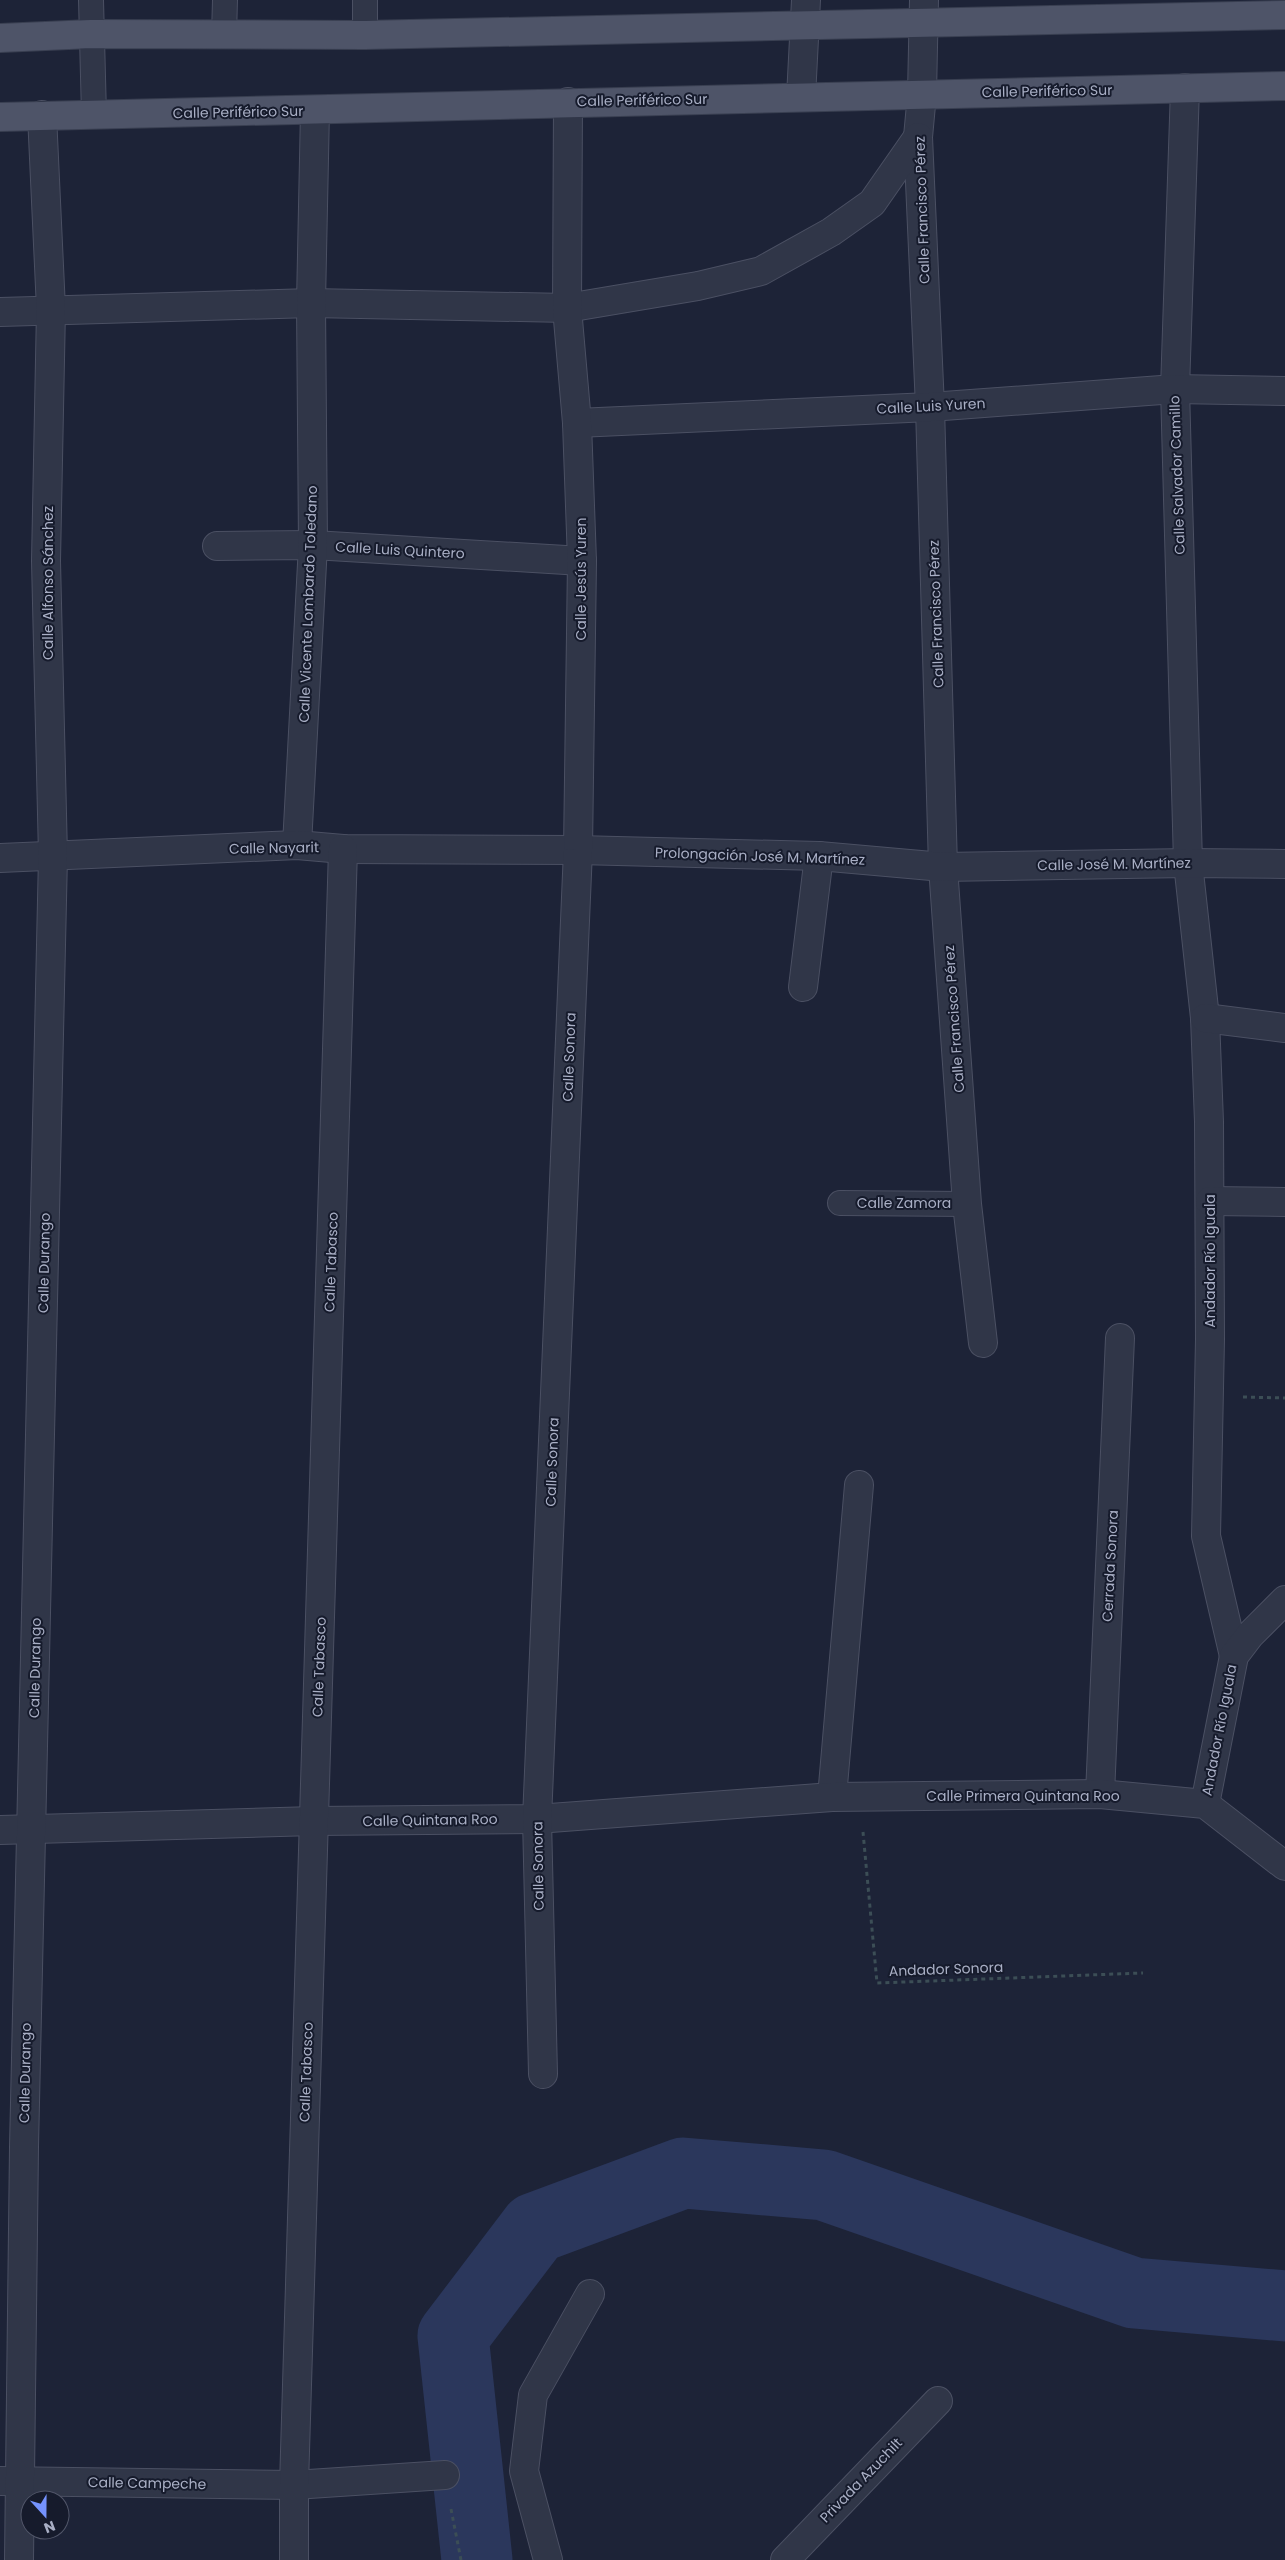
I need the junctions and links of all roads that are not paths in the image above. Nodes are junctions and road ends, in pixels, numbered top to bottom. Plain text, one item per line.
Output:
1 (91, 0) edge
2 (225, 0) edge
3 (365, 0) edge
4 (806, 0) edge
5 (924, 12) edge
6 (1285, 15) edge
7 (804, 27) junction
8 (91, 34) junction
9 (224, 35) junction
10 (365, 35) junction
11 (0, 38) edge
12 (1285, 86) edge
13 (1185, 88) junction
14 (922, 94) junction
15 (801, 97) junction
16 (568, 102) junction
17 (315, 110) junction
18 (42, 115) junction
19 (94, 115) junction
20 (0, 117) edge
21 (918, 137) junction
22 (311, 303) junction
23 (567, 308) junction
24 (51, 309) junction
25 (0, 312) edge
26 (1175, 389) junction
27 (1285, 390) edge
28 (930, 407) junction
29 (576, 423) junction
30 (313, 545) junction
31 (217, 546) dead end
32 (582, 561) junction
33 (297, 845) junction
34 (343, 849) junction
35 (578, 850) junction
36 (53, 856) junction
37 (819, 856) junction
38 (0, 858) edge
39 (1188, 863) junction
40 (1285, 864) edge
41 (942, 867) junction
42 (803, 987) dead end
43 (1204, 1018) junction
44 (1285, 1028) edge
45 (1210, 1201) junction
46 (1285, 1202) edge
47 (840, 1203) dead end
48 (967, 1204) junction
49 (1120, 1338) dead end
50 (982, 1343) dead end
51 (859, 1485) dead end
52 (1285, 1600) edge
53 (1234, 1656) junction
54 (1100, 1794) junction
55 (832, 1797) junction
56 (859, 1797) joint
57 (1205, 1804) junction
58 (537, 1819) junction
59 (314, 1821) junction
60 (31, 1829) junction
61 (0, 1830) edge
62 (1285, 1866) edge
63 (543, 2074) dead end
64 (590, 2294) dead end
65 (938, 2401) dead end
66 (445, 2475) road end
67 (10, 2481) edge
68 (294, 2485) junction
69 (19, 2560) edge
70 (294, 2560) edge
71 (548, 2560) edge
72 (785, 2560) edge

1 - 8 lane
2 - 9 lane
3 - 10 lane
4 - 7 street
5 - 6 main road
5 - 7 main road
5 - 14 street, Calle Francisco Pérez
7 - 10 main road
7 - 15 street
8 - 9 main road
8 - 11 main road
8 - 19 lane
9 - 10 main road
12 - 13 main road, Calle Periférico Sur
13 - 14 main road, Calle Periférico Sur
13 - 26 street, Calle Salvador Camillo
14 - 15 main road, Calle Periférico Sur
14 - 21 street, Calle Francisco Pérez
15 - 16 main road, Calle Periférico Sur
16 - 17 main road, Calle Periférico Sur
16 - 23 street, Calle Jesús Yuren
17 - 19 main road, Calle Periférico Sur
17 - 22 street, Calle Vicente Lombardo Toledano
18 - 19 main road, Calle Periférico Sur
18 - 20 main road, Calle Periférico Sur
18 - 24 street, Calle Alfonso Sánchez
21 - 23 street
21 - 28 street, Calle Francisco Pérez
22 - 23 street
22 - 24 street
22 - 30 street, Calle Vicente Lombardo Toledano
23 - 29 street, Calle Jesús Yuren
24 - 25 street
24 - 36 street, Calle Alfonso Sánchez
26 - 27 street, Calle Luis Yuren
26 - 28 street, Calle Luis Yuren
26 - 39 street, Calle Salvador Camillo
28 - 29 street, Calle Luis Yuren
28 - 41 street, Calle Francisco Pérez
29 - 32 street, Calle Jesús Yuren
30 - 31 street, Calle Luis Quintero
30 - 32 street, Calle Luis Quintero
30 - 33 street, Calle Vicente Lombardo Toledano
32 - 35 street, Calle Jesús Yuren
33 - 34 street, Calle Nayarit
33 - 36 street, Calle Nayarit
34 - 35 street, Calle Nayarit
34 - 59 street, Calle Tabasco
35 - 37 street, Prolongación José M. Martínez
35 - 58 street, Calle Sonora
36 - 38 street, Calle Nayarit
36 - 60 street, Calle Durango
37 - 41 street, Prolongación José M. Martínez
37 - 42 street
39 - 40 street, Calle José M. Martínez
39 - 41 street, Calle José M. Martínez
39 - 43 street, Andador Río Iguala
41 - 48 street, Calle Francisco Pérez
43 - 44 street
43 - 45 street, Andador Río Iguala
45 - 46 street
45 - 53 street, Andador Río Iguala
47 - 48 lane, Calle Zamora
48 - 50 street, Calle Francisco Pérez
49 - 54 street, Cerrada Sonora
51 - 55 street
52 - 53 street, Andador Río Iguala
53 - 57 street, Andador Río Iguala
54 - 56 street, Calle Primera Quintana Roo
54 - 57 street, Calle Primera Quintana Roo
55 - 56 street, Calle Quintana Roo
55 - 58 street, Calle Quintana Roo
57 - 62 street
58 - 59 street, Calle Quintana Roo
58 - 63 street, Calle Sonora
59 - 60 street, Calle Quintana Roo
59 - 68 street, Calle Tabasco
60 - 61 street, Calle Quintana Roo
60 - 67 street, Calle Durango
64 - 71 street
65 - 72 street, Privada Azuchilt
66 - 68 street, Calle Campeche
67 - 68 street, Calle Campeche
67 - 69 street, Calle Durango
68 - 70 street, Calle Tabasco

